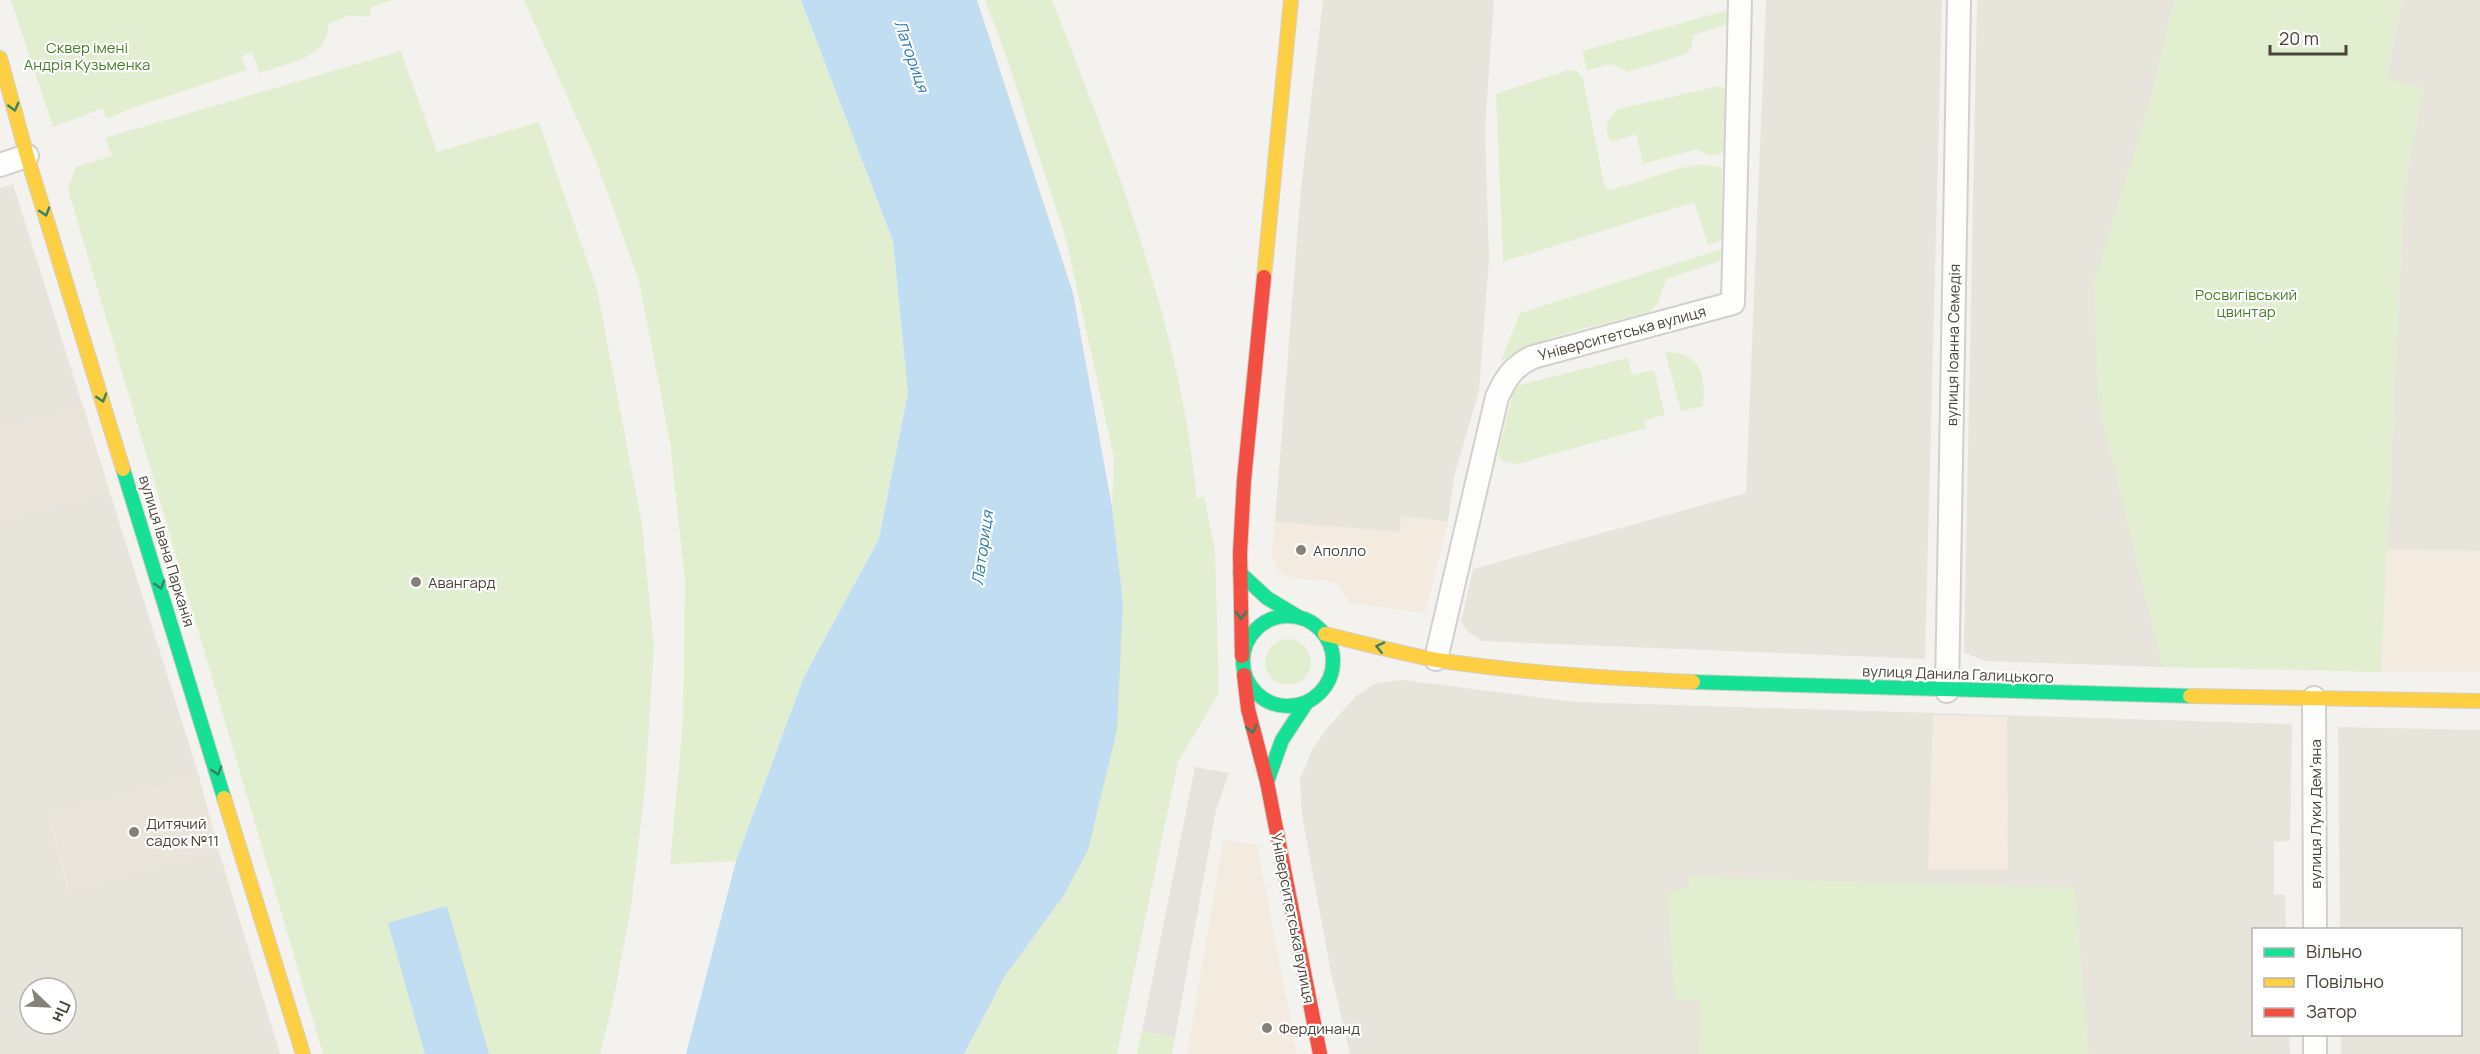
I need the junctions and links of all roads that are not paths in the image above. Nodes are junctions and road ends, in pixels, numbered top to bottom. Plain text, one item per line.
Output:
1 (1291, 0) edge
2 (1740, 0) edge
3 (1959, 0) edge
4 (0, 57) edge
5 (27, 156) junction
6 (0, 165) edge
7 (1240, 573) junction
8 (1297, 616) junction
9 (1325, 634) junction
10 (1242, 656) junction
11 (1436, 659) junction
12 (1386, 663) dead end
13 (1244, 675) junction
14 (1345, 675) dead end
15 (1322, 691) junction
16 (1947, 691) junction
17 (2314, 698) junction
18 (2480, 701) edge
19 (1306, 702) junction
20 (1267, 782) junction
21 (2315, 928) edge
22 (2315, 1036) edge
23 (303, 1054) edge
24 (1320, 1054) edge
25 (2315, 1054) edge

1 - 7 main road
2 - 11 street, Університетська вулиця
3 - 16 street, вулиця Іоанна Семедія
4 -> 5 main road, вулиця Івана Парканія
5 - 6 street
5 -> 23 main road, вулиця Івана Парканія
7 - 8 main road
7 -> 10 main road
8 - 9 main road
8 - 10 main road
11 -> 9 main road, вулиця Данила Галицького
9 - 15 main road
10 - 13 main road
11 - 12 main road, вулиця Данила Галицького
11 - 16 main road, вулиця Данила Галицького
13 - 19 main road
13 -> 20 main road, Університетська вулиця
14 - 15 main road
15 - 19 main road
16 - 17 main road, вулиця Данила Галицького
17 - 18 main road, вулиця Данила Галицького
17 - 21 street, вулиця Луки Демʼяна
19 - 20 main road, Університетська вулиця
20 - 24 main road, Університетська вулиця
22 - 25 street

